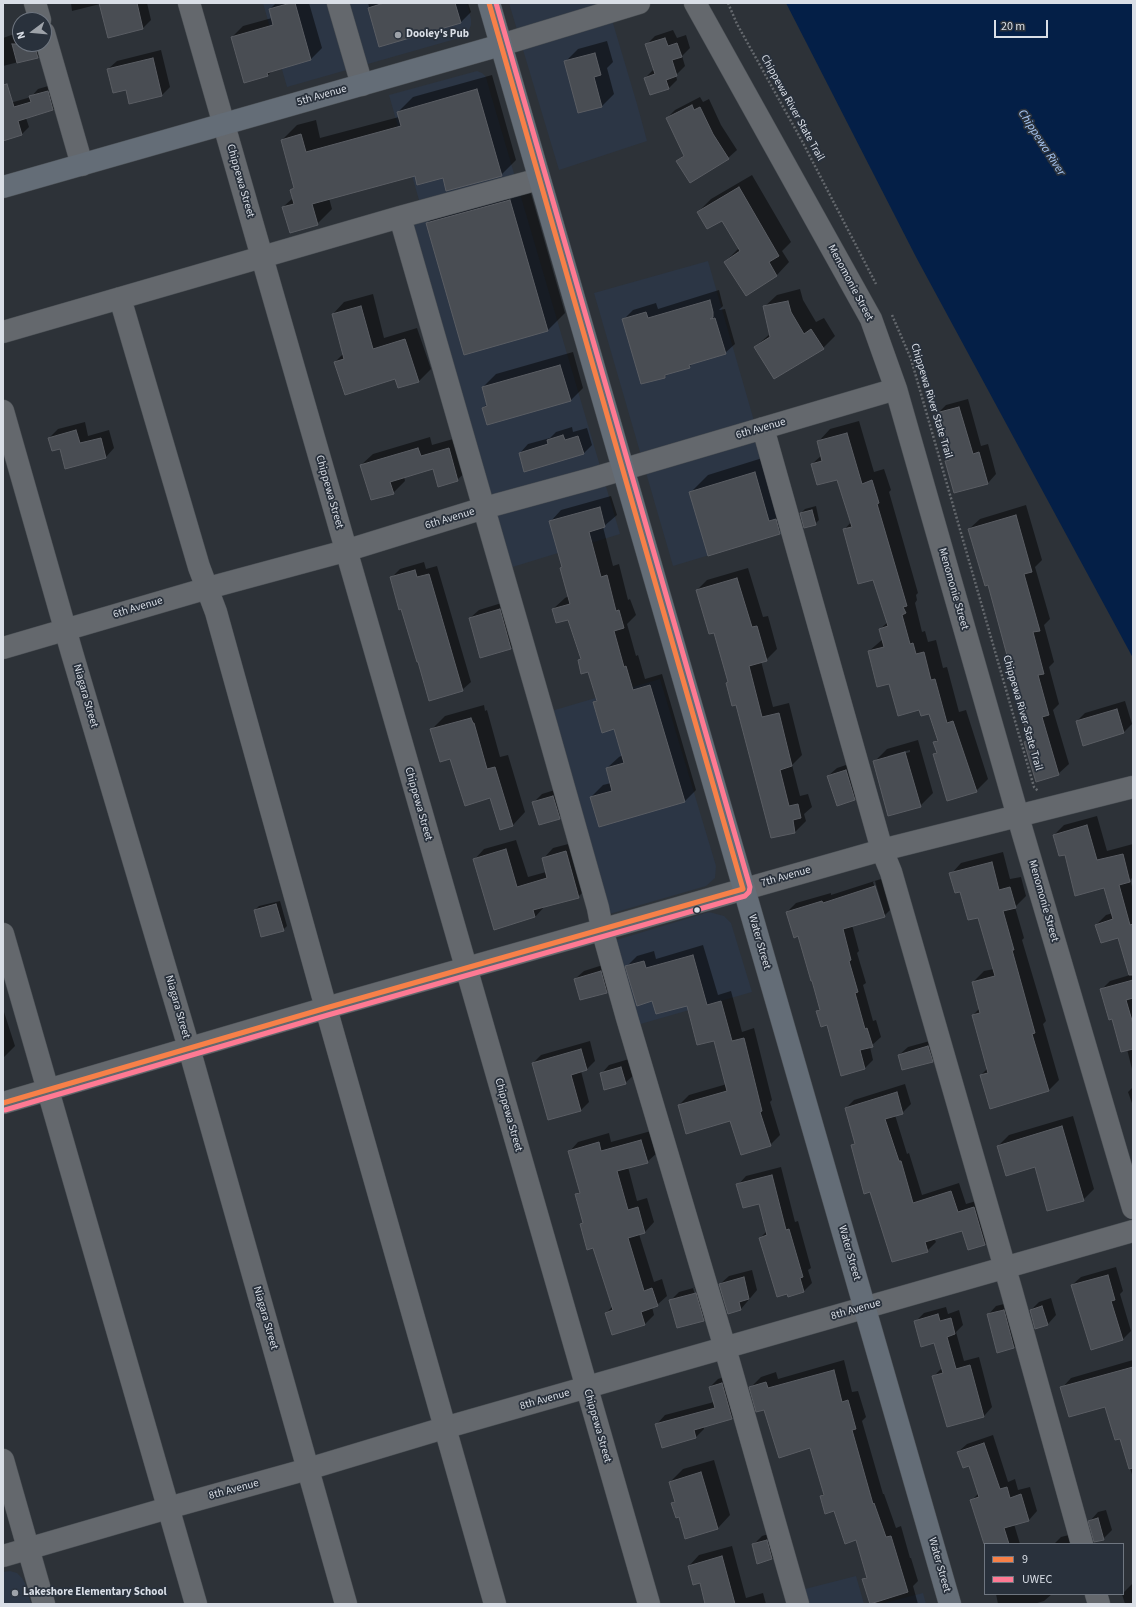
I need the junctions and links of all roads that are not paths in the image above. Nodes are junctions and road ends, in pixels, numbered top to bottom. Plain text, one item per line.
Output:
1 (188, 3) edge
2 (338, 3) edge
3 (489, 3) edge
4 (639, 3) edge
5 (695, 3) edge
6 (501, 45) junction
7 (49, 52) edge
8 (362, 85) junction
9 (224, 124) junction
10 (82, 165) junction
11 (539, 179) junction
12 (3, 187) edge
13 (400, 217) junction
14 (262, 258) junction
15 (120, 298) junction
16 (3, 332) edge
17 (896, 389) junction
18 (3, 411) edge
19 (763, 428) junction
20 (623, 468) junction
21 (484, 508) junction
22 (345, 551) junction
23 (208, 588) junction
24 (66, 630) junction
25 (3, 648) edge
26 (1133, 787) edge
27 (1018, 816) junction
28 (882, 850) junction
29 (744, 889) junction
30 (602, 929) junction
31 (3, 934) edge
32 (466, 969) junction
33 (326, 1008) junction
34 (189, 1048) junction
35 (47, 1091) junction
36 (3, 1103) edge
37 (1133, 1208) edge
38 (1133, 1231) edge
39 (1004, 1268) junction
40 (865, 1308) junction
41 (725, 1348) junction
42 (586, 1388) junction
43 (444, 1428) junction
44 (3, 1460) edge
45 (308, 1470) junction
46 (168, 1508) junction
47 (1082, 1543) edge
48 (28, 1549) junction
49 (3, 1556) edge
50 (44, 1604) edge
51 (196, 1604) edge
52 (346, 1604) edge
53 (495, 1604) edge
54 (649, 1604) edge
55 (798, 1604) edge
56 (950, 1604) edge

1 - 9 street, Chippewa Street
2 - 8 street
3 - 6 main road, Water Street
4 - 6 street, 5th Avenue
5 - 17 street, Menomonie Street
6 - 8 main road, 5th Avenue
6 - 11 main road, Water Street
7 - 10 street
8 - 9 main road, 5th Avenue
9 - 10 main road, 5th Avenue
9 - 14 street, Chippewa Street
10 - 12 main road, 5th Avenue
11 - 13 street
11 - 20 main road, Water Street
13 - 14 street
13 - 21 street
14 - 15 street
14 - 22 street, Chippewa Street
15 - 16 street
15 - 23 street
17 - 19 street, 6th Avenue
17 - 27 street, Menomonie Street
18 - 24 street, Niagara Street
19 - 20 street, 6th Avenue
19 - 28 street
20 - 21 street, 6th Avenue
20 - 29 main road, Water Street
21 - 22 street, 6th Avenue
21 - 30 street
22 - 23 street, 6th Avenue
22 - 32 street, Chippewa Street
23 - 24 street, 6th Avenue
23 - 33 street
24 - 25 street, 6th Avenue
24 - 34 street, Niagara Street
26 - 27 street, 7th Avenue
27 - 28 street, 7th Avenue
27 - 37 street, Menomonie Street
28 - 29 street, 7th Avenue
28 - 39 street
29 - 30 street, 7th Avenue
29 - 40 main road, Water Street
30 - 32 street, 7th Avenue
30 - 41 street
31 - 35 street
32 - 33 street, 7th Avenue
32 - 42 street, Chippewa Street
33 - 34 street, 7th Avenue
33 - 43 street
34 - 35 street, 7th Avenue
34 - 45 street, Niagara Street
35 - 36 street, 7th Avenue
35 - 46 street
38 - 39 street, 8th Avenue
39 - 40 street, 8th Avenue
39 - 47 street
40 - 41 street, 8th Avenue
40 - 56 main road, Water Street
41 - 42 street, 8th Avenue
41 - 55 street
42 - 43 street, 8th Avenue
42 - 54 street, Chippewa Street
43 - 45 street, 8th Avenue
43 - 53 street
44 - 48 street
45 - 46 street, 8th Avenue
45 - 52 street, Niagara Street
46 - 48 street, 8th Avenue
46 - 51 street
48 - 49 street, 8th Avenue
48 - 50 street

